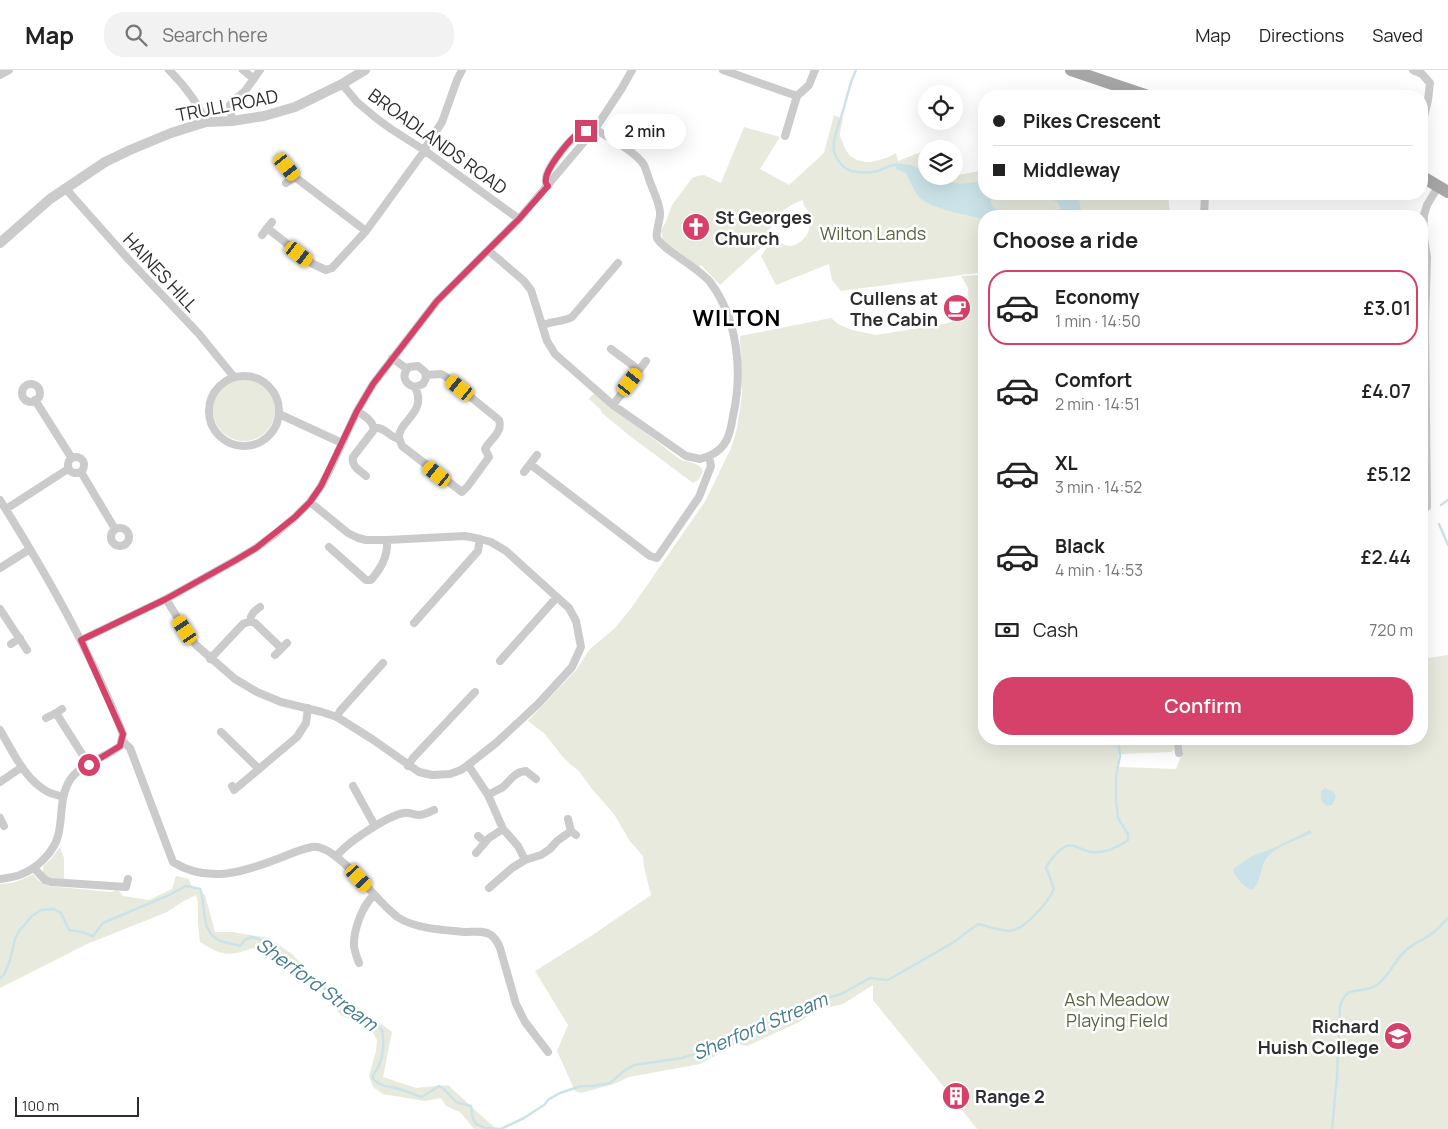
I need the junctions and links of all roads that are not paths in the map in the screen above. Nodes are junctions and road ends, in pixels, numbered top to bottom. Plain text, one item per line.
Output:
1 (9, 70) edge
2 (169, 70) edge
3 (243, 70) edge
4 (260, 70) edge
5 (365, 70) edge
6 (462, 70) edge
7 (632, 70) edge
8 (723, 70) edge
9 (815, 70) edge
10 (1071, 70) edge
11 (1416, 71) edge
12 (0, 75) edge
13 (254, 79) junction
14 (342, 84) junction
15 (1130, 90) edge
16 (798, 96) junction
17 (1428, 100) edge
18 (232, 121) junction
19 (206, 122) junction
20 (593, 131) junction
21 (785, 136) dead end
22 (425, 150) junction
23 (287, 167) dead end
24 (295, 177) junction
25 (1428, 180) edge
26 (286, 183) dead end
27 (65, 188) junction
28 (1443, 190) edge
29 (1425, 210) edge
30 (519, 219) junction
31 (267, 229) dead end
32 (366, 231) junction
33 (0, 243) edge
34 (488, 250) junction
35 (618, 263) dead end
36 (542, 325) junction
37 (611, 349) dead end
38 (392, 358) junction
39 (646, 362) dead end
40 (407, 369) junction
41 (639, 370) junction
42 (426, 376) junction
43 (234, 377) junction
44 (414, 387) junction
45 (35, 400) dead end
46 (613, 405) junction
47 (357, 411) junction
48 (279, 414) junction
49 (374, 428) junction
50 (399, 439) junction
51 (342, 444) junction
52 (536, 455) dead end
53 (709, 456) junction
54 (72, 458) junction
55 (530, 464) junction
56 (68, 469) junction
57 (81, 472) junction
58 (524, 472) dead end
59 (366, 476) dead end
60 (0, 500) edge
61 (310, 502) junction
62 (6, 510) junction
63 (115, 529) dead end
64 (480, 539) junction
65 (387, 540) junction
66 (329, 547) dead end
67 (30, 549) junction
68 (0, 568) edge
69 (557, 598) junction
70 (166, 599) junction
71 (260, 607) dead end
72 (0, 609) edge
73 (250, 621) junction
74 (414, 623) dead end
75 (20, 638) junction
76 (81, 640) junction
77 (11, 644) dead end
78 (27, 650) dead end
79 (275, 655) dead end
80 (210, 659) junction
81 (500, 661) dead end
82 (383, 663) dead end
83 (475, 692) dead end
84 (308, 708) junction
85 (46, 718) dead end
86 (337, 718) junction
87 (0, 730) edge
88 (221, 732) dead end
89 (122, 741) junction
90 (1178, 745) edge
91 (1179, 753) dead end
92 (524, 761) dead end
93 (89, 765) junction
94 (408, 766) junction
95 (468, 766) junction
96 (22, 767) junction
97 (259, 769) junction
98 (526, 771) junction
99 (536, 779) dead end
100 (0, 782) edge
101 (232, 786) dead end
102 (353, 786) dead end
103 (488, 795) junction
104 (63, 797) junction
105 (434, 810) dead end
106 (417, 815) junction
107 (0, 818) edge
108 (568, 819) dead end
109 (417, 825) dead end
110 (4, 826) dead end
111 (376, 826) junction
112 (503, 829) junction
113 (478, 836) dead end
114 (485, 842) junction
115 (476, 853) dead end
116 (336, 857) junction
117 (525, 860) junction
118 (34, 868) junction
119 (495, 871) dead end
120 (501, 878) junction
121 (0, 879) edge
122 (127, 887) dead end
123 (489, 888) dead end
124 (374, 894) junction
125 (359, 963) dead end
126 (548, 1052) dead end

1 - 12 street
2 - 19 street
3 - 13 street
4 - 13 street
5 - 14 street, TRULL ROAD
6 - 22 street
7 - 20 street
8 - 16 street
9 - 16 street
10 - 15 main road
11 - 17 street
13 - 18 street
14 - 18 street, TRULL ROAD
14 - 22 street, BROADLANDS ROAD
16 - 21 street
18 - 19 street, TRULL ROAD
19 - 27 street, TRULL ROAD
20 - 30 street
20 - 53 street
22 - 30 street, BROADLANDS ROAD
22 - 32 street
23 - 24 street
24 - 26 street
24 - 32 street
25 - 28 main road
27 - 33 street, TRULL ROAD
27 - 43 street, HAINES HILL
28 - 29 street
30 - 34 street
31 - 32 street
34 - 36 street
34 - 38 street
35 - 36 street
36 - 46 street
37 - 41 street
38 - 40 street
38 - 47 street
39 - 41 street
40 - 42 street
40 - 44 street
41 - 46 street
42 - 44 street
42 - 50 street
43 - 48 street
43 - 48 street
44 - 50 street
45 - 54 street
46 - 53 street
47 - 49 street
47 - 51 street
48 - 51 street
49 - 50 street
49 - 59 street
51 - 61 street
52 - 55 street
53 - 55 street
54 - 56 street
54 - 57 street
55 - 58 street
56 - 57 street
56 - 62 street
57 - 63 street
60 - 62 street
61 - 65 street
61 - 70 street
62 - 67 street
64 - 65 street
64 - 69 street
64 - 74 street
65 - 66 street
67 - 68 street
67 - 76 street
69 - 81 street
69 - 95 street
70 - 76 street
70 - 80 street
71 - 73 street
72 - 75 street
73 - 79 street
73 - 80 street
75 - 77 street
75 - 78 street
76 - 89 street
80 - 84 street
82 - 86 street
83 - 94 street
84 - 86 street
84 - 97 street
85 - 93 street
86 - 94 street
87 - 96 street
88 - 97 street
89 - 93 street
89 - 116 street
90 - 91 street
92 - 98 street
93 - 104 street
94 - 95 street
95 - 103 street
96 - 100 street
96 - 104 street
97 - 101 street
98 - 99 street
98 - 103 street
102 - 111 street
103 - 112 street
104 - 118 street
105 - 106 street
106 - 109 street
106 - 111 street
107 - 110 street
108 - 117 street
111 - 116 street
112 - 114 street
112 - 117 street
113 - 114 street
114 - 115 street
116 - 124 street
117 - 120 street
118 - 121 street
118 - 122 street
119 - 120 street
120 - 123 street
124 - 125 street
124 - 126 street

